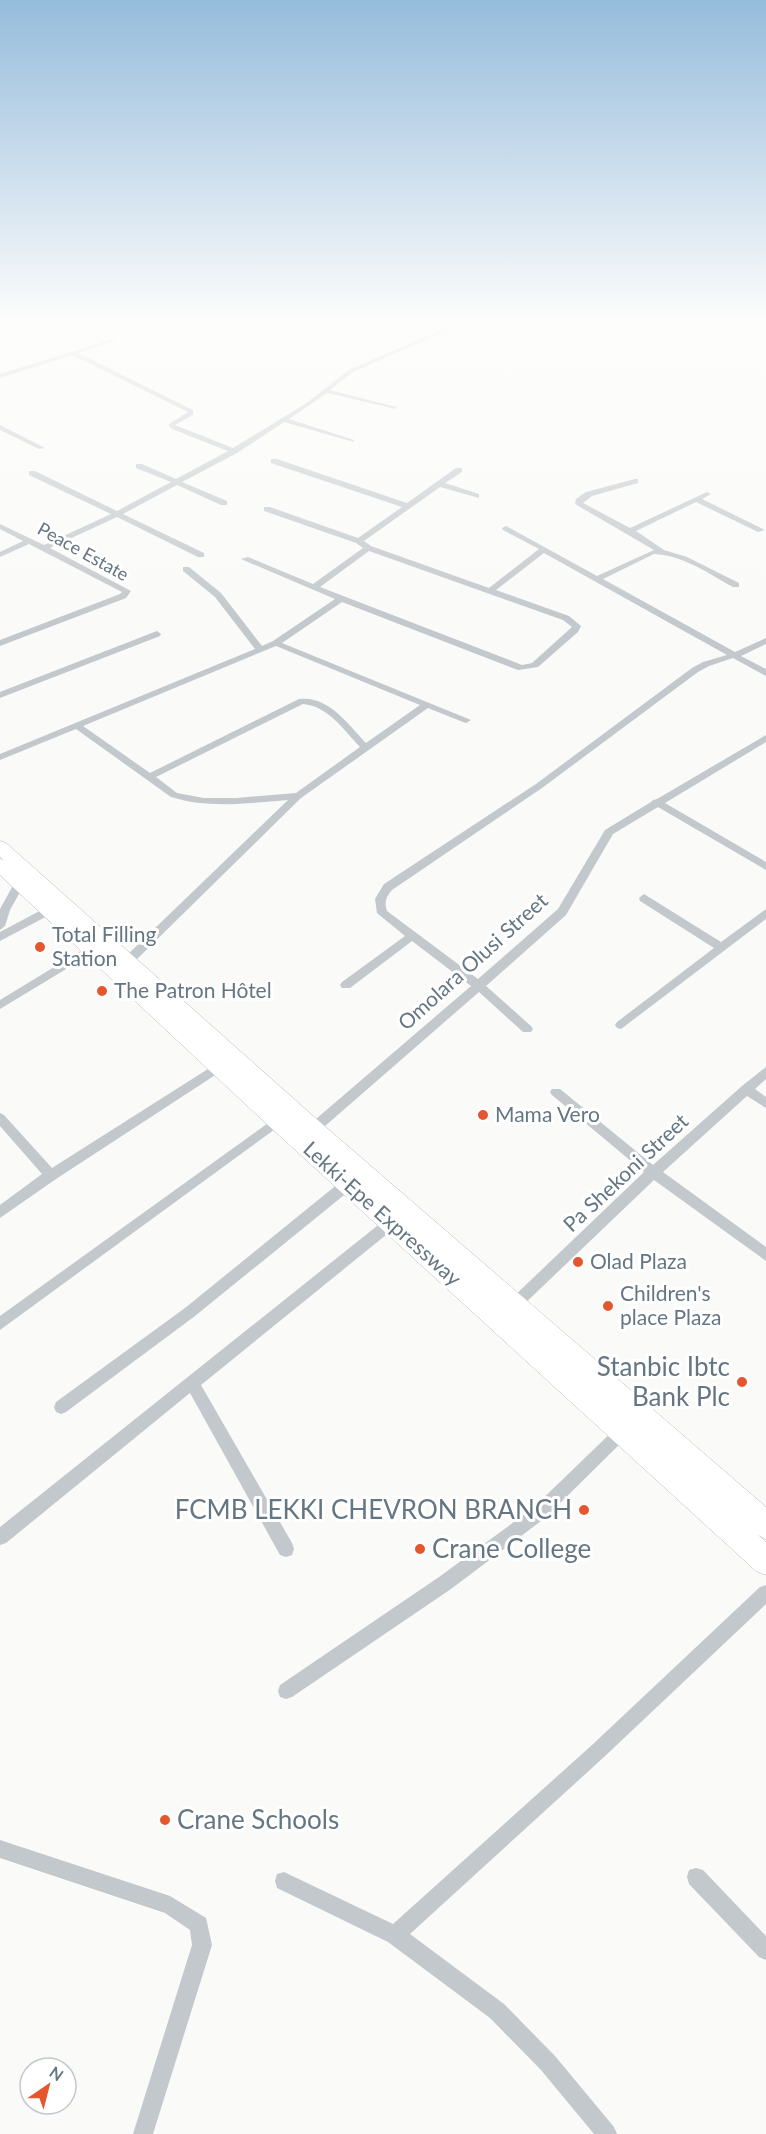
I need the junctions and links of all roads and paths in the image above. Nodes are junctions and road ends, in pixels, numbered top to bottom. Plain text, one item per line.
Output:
1 (181, 420) edge
2 (284, 420) joint
3 (0, 427) edge
4 (352, 441) dead end
5 (41, 448) dead end
6 (234, 451) junction
7 (274, 461) dead end
8 (140, 466) dead end
9 (459, 470) dead end
10 (32, 473) dead end
11 (635, 481) dead end
12 (177, 483) junction
13 (439, 484) junction
14 (706, 494) dead end
15 (476, 496) dead end
16 (696, 499) junction
17 (224, 503) dead end
18 (407, 506) junction
19 (267, 509) dead end
20 (116, 515) junction
21 (0, 526) edge
22 (506, 528) dead end
23 (761, 530) dead end
24 (630, 531) junction
25 (29, 541) junction
26 (359, 541) junction
27 (44, 548) junction
28 (369, 548) junction
29 (544, 549) junction
30 (661, 551) junction
31 (0, 555) edge
32 (201, 555) dead end
33 (245, 560) dead end
34 (186, 569) dead end
35 (597, 579) junction
36 (736, 585) dead end
37 (314, 587) junction
38 (490, 591) junction
39 (341, 599) junction
40 (158, 634) dead end
41 (766, 640) edge
42 (276, 643) junction
43 (0, 644) edge
44 (260, 648) junction
45 (734, 656) junction
46 (766, 673) edge
47 (0, 695) edge
48 (427, 704) junction
49 (466, 720) dead end
50 (76, 725) junction
51 (766, 738) edge
52 (365, 747) junction
53 (0, 757) edge
54 (149, 777) junction
55 (298, 796) junction
56 (656, 802) junction
57 (0, 847) edge
58 (0, 865) edge
59 (766, 867) edge
60 (20, 883) junction
61 (644, 898) dead end
62 (50, 910) junction
63 (766, 913) edge
64 (0, 926) edge
65 (412, 936) junction
66 (0, 937) edge
67 (721, 947) junction
68 (92, 948) junction
69 (128, 961) junction
70 (346, 985) dead end
71 (478, 985) junction
72 (0, 1005) edge
73 (621, 1025) dead end
74 (527, 1029) dead end
75 (219, 1067) junction
76 (766, 1072) edge
77 (746, 1089) junction
78 (556, 1092) dead end
79 (766, 1102) edge
80 (0, 1118) edge
81 (278, 1121) junction
82 (313, 1130) junction
83 (653, 1172) junction
84 (51, 1175) junction
85 (349, 1183) junction
86 (0, 1212) edge
87 (392, 1222) junction
88 (766, 1255) edge
89 (514, 1305) junction
90 (0, 1324) edge
91 (192, 1383) junction
92 (61, 1407) dead end
93 (623, 1431) junction
94 (766, 1525) edge
95 (0, 1537) edge
96 (286, 1549) dead end
97 (766, 1560) edge
98 (766, 1593) edge
99 (286, 1690) dead end
100 (0, 1849) edge
101 (696, 1877) dead end
102 (285, 1881) dead end
103 (395, 1935) junction
104 (766, 1950) edge
105 (143, 2134) edge
106 (607, 2134) edge

1 - 6 street
2 - 4 street
2 - 6 street
3 - 5 street
6 - 12 street
7 - 18 street
8 - 12 street
9 - 13 street
10 - 20 street
11 - 24 street
12 - 17 street
12 - 20 street
13 - 15 street
13 - 18 street
14 - 16 street
16 - 23 street
16 - 24 street
18 - 26 street
19 - 26 street
20 - 27 street
20 - 32 street
21 - 25 street, Peace Estate
22 - 29 street
24 - 30 street
25 - 27 street, Peace Estate
25 - 31 street
26 - 28 street
27 - 43 street, Peace Estate
28 - 37 street
28 - 38 street
29 - 35 street
29 - 38 street
30 - 35 street
30 - 36 street
33 - 37 street
34 - 44 street
35 - 45 street
37 - 39 street
38 - 39 street
39 - 42 street
40 - 47 street
41 - 45 street
42 - 44 street
42 - 48 street
44 - 50 street
45 - 46 street
45 - 65 street
48 - 49 street
48 - 52 street
50 - 53 street
50 - 54 street
51 - 56 street, Omolara Olusi Street
52 - 54 street
52 - 55 street
54 - 55 street
55 - 69 street
56 - 59 street
56 - 71 street, Omolara Olusi Street
57 - 69 highway, Lekki-Epe Expressway
58 - 60 highway, Lekki-Epe Expressway
60 - 62 highway, Lekki-Epe Expressway
60 - 64 street
61 - 67 street
62 - 66 street
62 - 68 highway, Lekki-Epe Expressway
63 - 67 street
65 - 70 street
65 - 71 street
67 - 73 street
68 - 72 street
68 - 75 highway, Lekki-Epe Expressway
69 - 82 highway, Lekki-Epe Expressway
71 - 74 street
71 - 82 street, Omolara Olusi Street
75 - 81 highway, Lekki-Epe Expressway
75 - 84 street
76 - 77 street, Pa Shekoni Street
77 - 79 street
77 - 83 street, Pa Shekoni Street
78 - 83 street
80 - 84 street
81 - 85 highway, Lekki-Epe Expressway
81 - 90 street
82 - 89 highway, Lekki-Epe Expressway
83 - 88 street
83 - 89 street, Pa Shekoni Street
84 - 86 street
85 - 87 highway, Lekki-Epe Expressway
85 - 92 street
87 - 91 street
87 - 93 highway, Lekki-Epe Expressway
89 - 94 highway, Lekki-Epe Expressway
91 - 95 street
91 - 96 street
93 - 97 highway, Lekki-Epe Expressway
93 - 99 street
98 - 103 street
100 - 105 street
101 - 104 street
102 - 103 street
103 - 106 street

